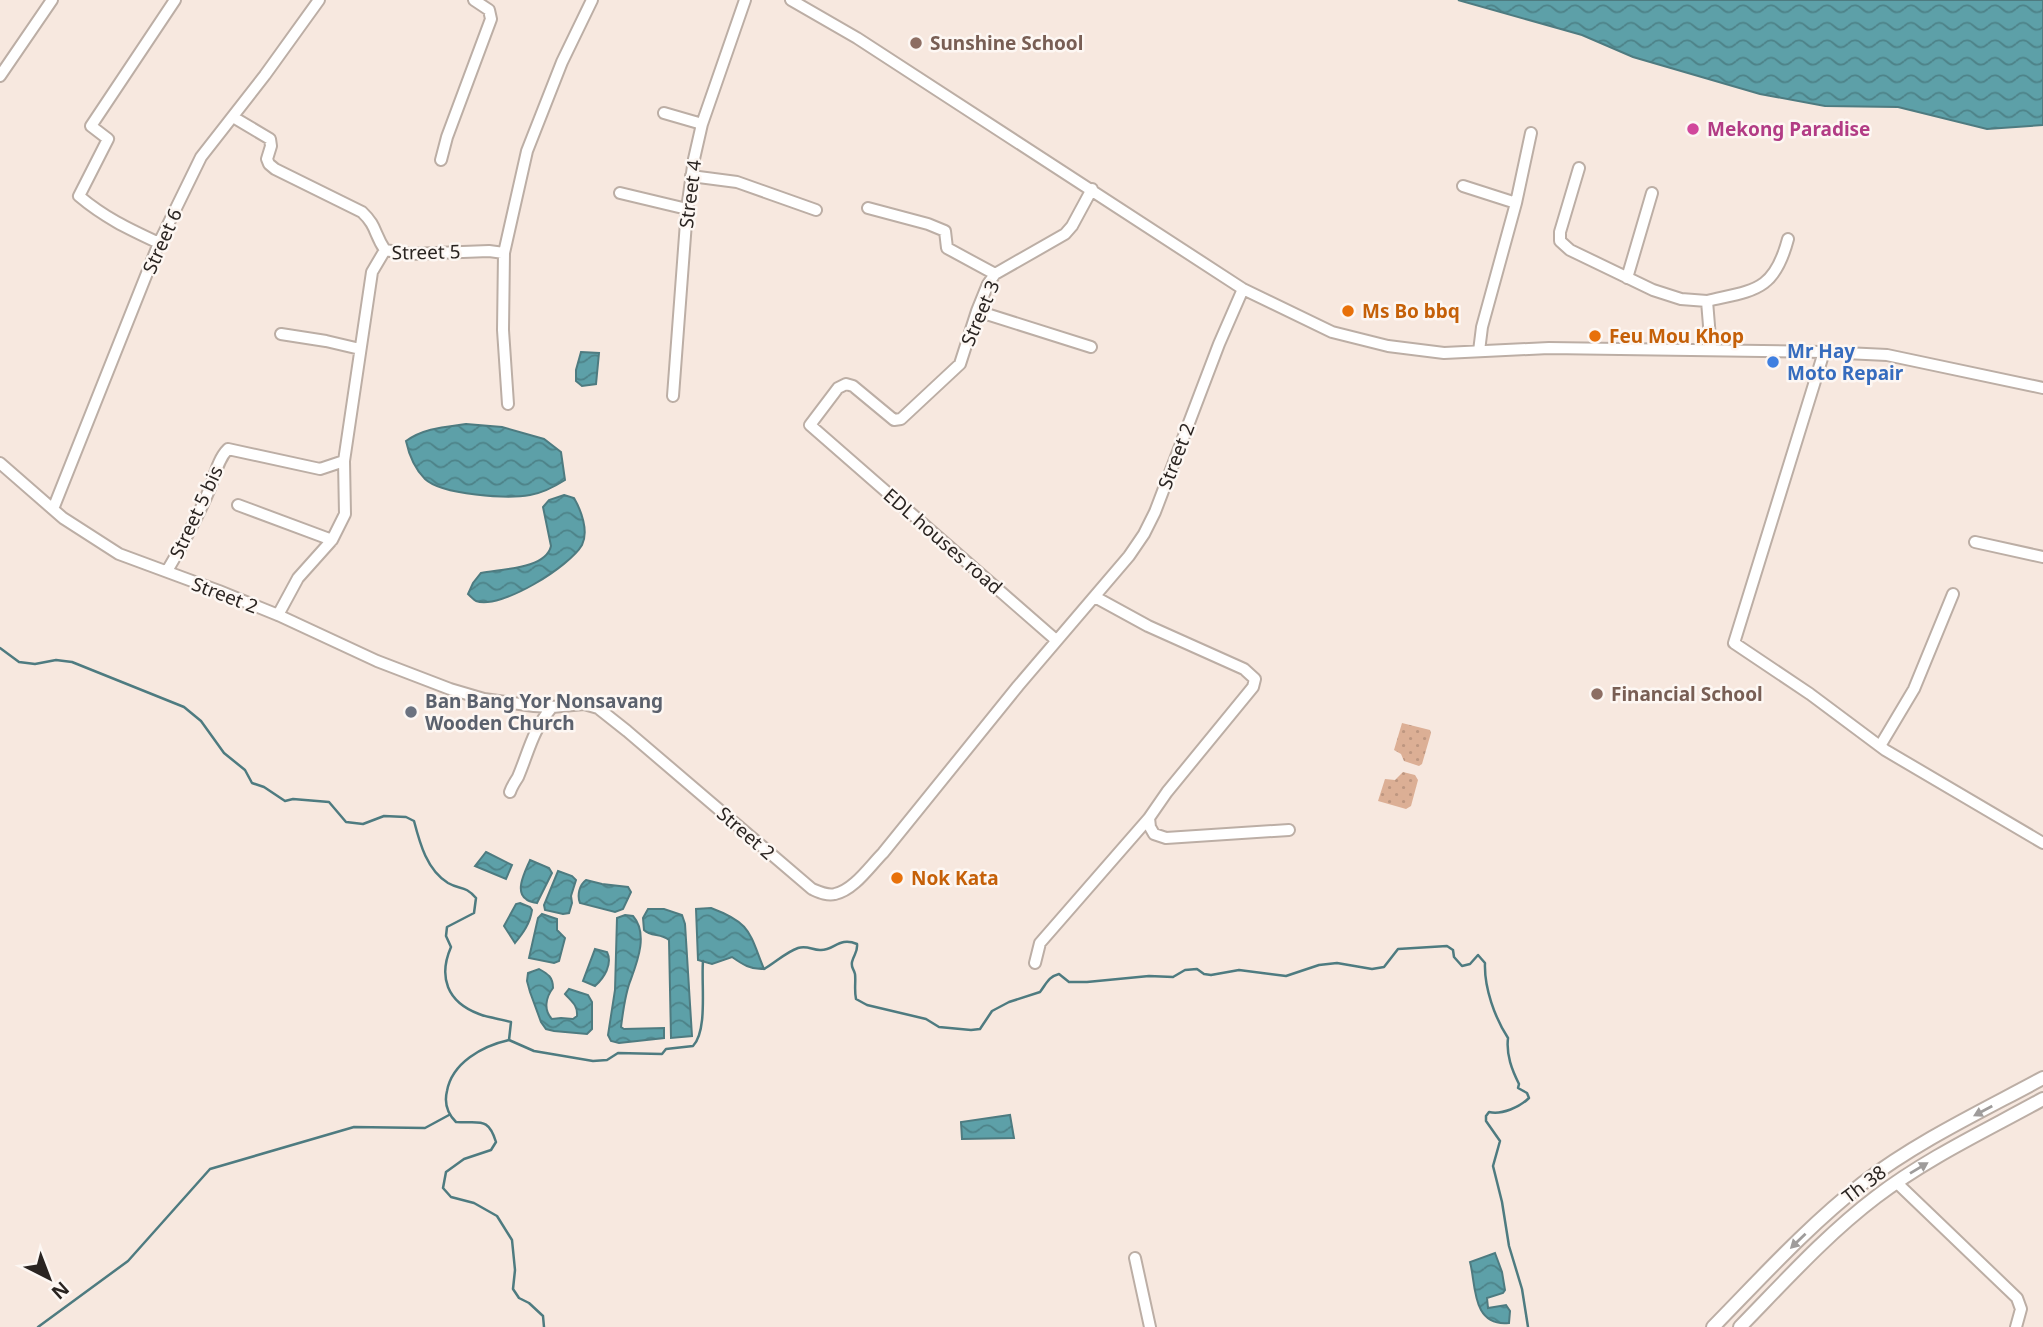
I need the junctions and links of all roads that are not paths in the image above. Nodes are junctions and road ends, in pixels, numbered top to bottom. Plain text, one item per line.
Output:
1 (52, 0) edge
2 (175, 0) edge
3 (319, 0) edge
4 (474, 0) edge
5 (592, 0) edge
6 (745, 0) edge
7 (791, 0) edge
8 (0, 76) edge
9 (664, 113) dead end
10 (233, 117) junction
11 (702, 124) junction
12 (1531, 133) dead end
13 (441, 160) dead end
14 (1579, 168) dead end
15 (691, 176) junction
16 (1463, 186) dead end
17 (1092, 189) junction
18 (620, 193) dead end
19 (1652, 193) dead end
20 (1516, 203) junction
21 (868, 208) dead end
22 (687, 209) junction
23 (816, 211) dead end
24 (1788, 239) dead end
25 (159, 243) junction
26 (385, 250) junction
27 (504, 253) junction
28 (995, 274) junction
29 (1627, 278) junction
30 (1243, 289) junction
31 (1707, 301) junction
32 (977, 311) junction
33 (281, 334) dead end
34 (1091, 348) dead end
35 (360, 349) junction
36 (1479, 351) junction
37 (1711, 351) junction
38 (1824, 352) junction
39 (2043, 388) edge
40 (673, 396) dead end
41 (508, 404) dead end
42 (810, 425) joint
43 (344, 461) junction
44 (0, 463) edge
45 (238, 505) dead end
46 (53, 509) junction
47 (332, 540) junction
48 (1975, 542) dead end
49 (2043, 557) edge
50 (167, 571) junction
51 (1953, 594) dead end
52 (1095, 597) junction
53 (278, 615) junction
54 (1056, 640) junction
55 (552, 707) junction
56 (1880, 746) junction
57 (510, 792) dead end
58 (1149, 818) junction
59 (1289, 830) dead end
60 (2043, 843) edge
61 (1035, 962) dead end
62 (2043, 1078) edge
63 (2043, 1099) edge
64 (1896, 1182) junction
65 (1863, 1183) junction
66 (1874, 1198) junction
67 (1135, 1258) dead end
68 (1150, 1327) edge
69 (1713, 1327) edge
70 (1740, 1327) edge
71 (2015, 1327) edge

1 - 8 street
2 - 25 street
3 - 10 street, Street 6
4 - 13 street
5 - 27 street
6 - 11 street, Street 4
7 - 17 street
9 - 11 street
10 - 25 street, Street 6
10 - 26 street
11 - 15 street, Street 4
12 - 20 street
14 - 29 street
15 - 22 street, Street 4
15 - 23 street
16 - 20 street
17 - 28 street, Street 3
17 - 30 street
18 - 22 street
19 - 29 street
20 - 36 street
21 - 28 street
22 - 40 street, Street 4
24 - 31 street
25 - 46 street, Street 6
26 - 27 street, Street 5
26 - 35 street, Street 5
27 - 41 street
28 - 32 street, Street 3
29 - 31 street
30 - 36 street
30 - 52 street, Street 2
31 - 37 street
32 - 34 street
32 - 42 street, Street 3
33 - 35 street
35 - 43 street, Street 5
36 - 37 street
37 - 38 street
38 - 39 street
38 - 56 street
42 - 54 street, EDL houses road
43 - 47 street, Street 5
43 - 50 street, Street 5 bis
44 - 46 street, Street 2
45 - 47 street
46 - 50 street, Street 2
47 - 53 street, Street 5
48 - 49 street
50 - 53 street, Street 2
51 - 56 street
52 - 54 street, Street 2
52 - 58 street
53 - 55 street, Street 2
54 - 55 street, Street 2
55 - 57 street
56 - 60 street
58 - 59 street
58 - 61 street
62 -> 65 street, Th 38
64 -> 63 street, Th 38
64 - 66 street, Th 38
64 - 71 street
65 - 66 street
65 -> 69 street, Th 38
66 - 70 street, Th 38
67 - 68 street

